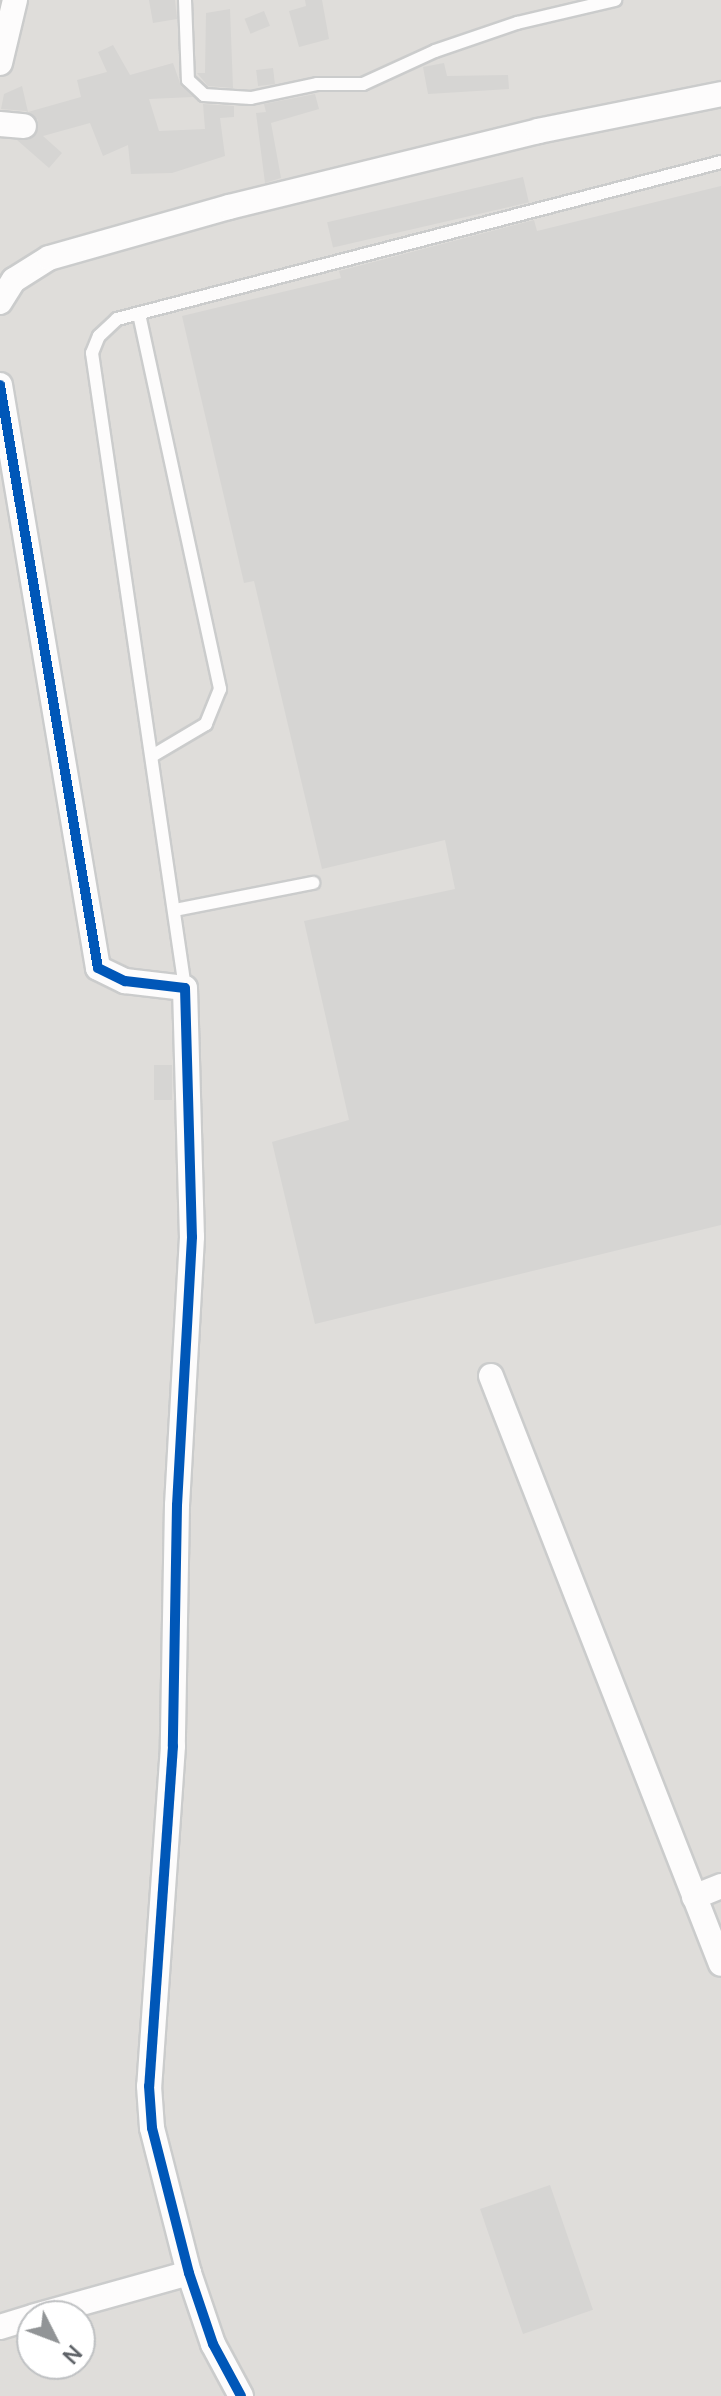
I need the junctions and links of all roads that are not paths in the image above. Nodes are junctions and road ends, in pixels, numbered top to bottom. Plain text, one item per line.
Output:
1 (15, 0) edge
2 (185, 0) edge
3 (615, 0) edge
4 (0, 63) edge
5 (721, 94) edge
6 (721, 162) edge
7 (2, 296) edge
8 (139, 314) junction
9 (0, 385) edge
10 (152, 756) junction
11 (313, 883) dead end
12 (175, 910) junction
13 (185, 988) junction
14 (491, 1376) dead end
15 (721, 1886) edge
16 (694, 1897) junction
17 (721, 1964) edge
18 (189, 2273) junction
19 (92, 2300) edge
20 (241, 2396) edge

1 - 4 street
2 - 3 lane
5 - 7 street
6 - 8 lane
8 - 10 lane
8 - 10 lane
9 - 13 street
10 - 12 lane
11 - 12 lane
12 - 13 lane
13 - 18 street
14 - 16 street
15 - 16 street
16 - 17 street
18 - 19 street
18 - 20 street

